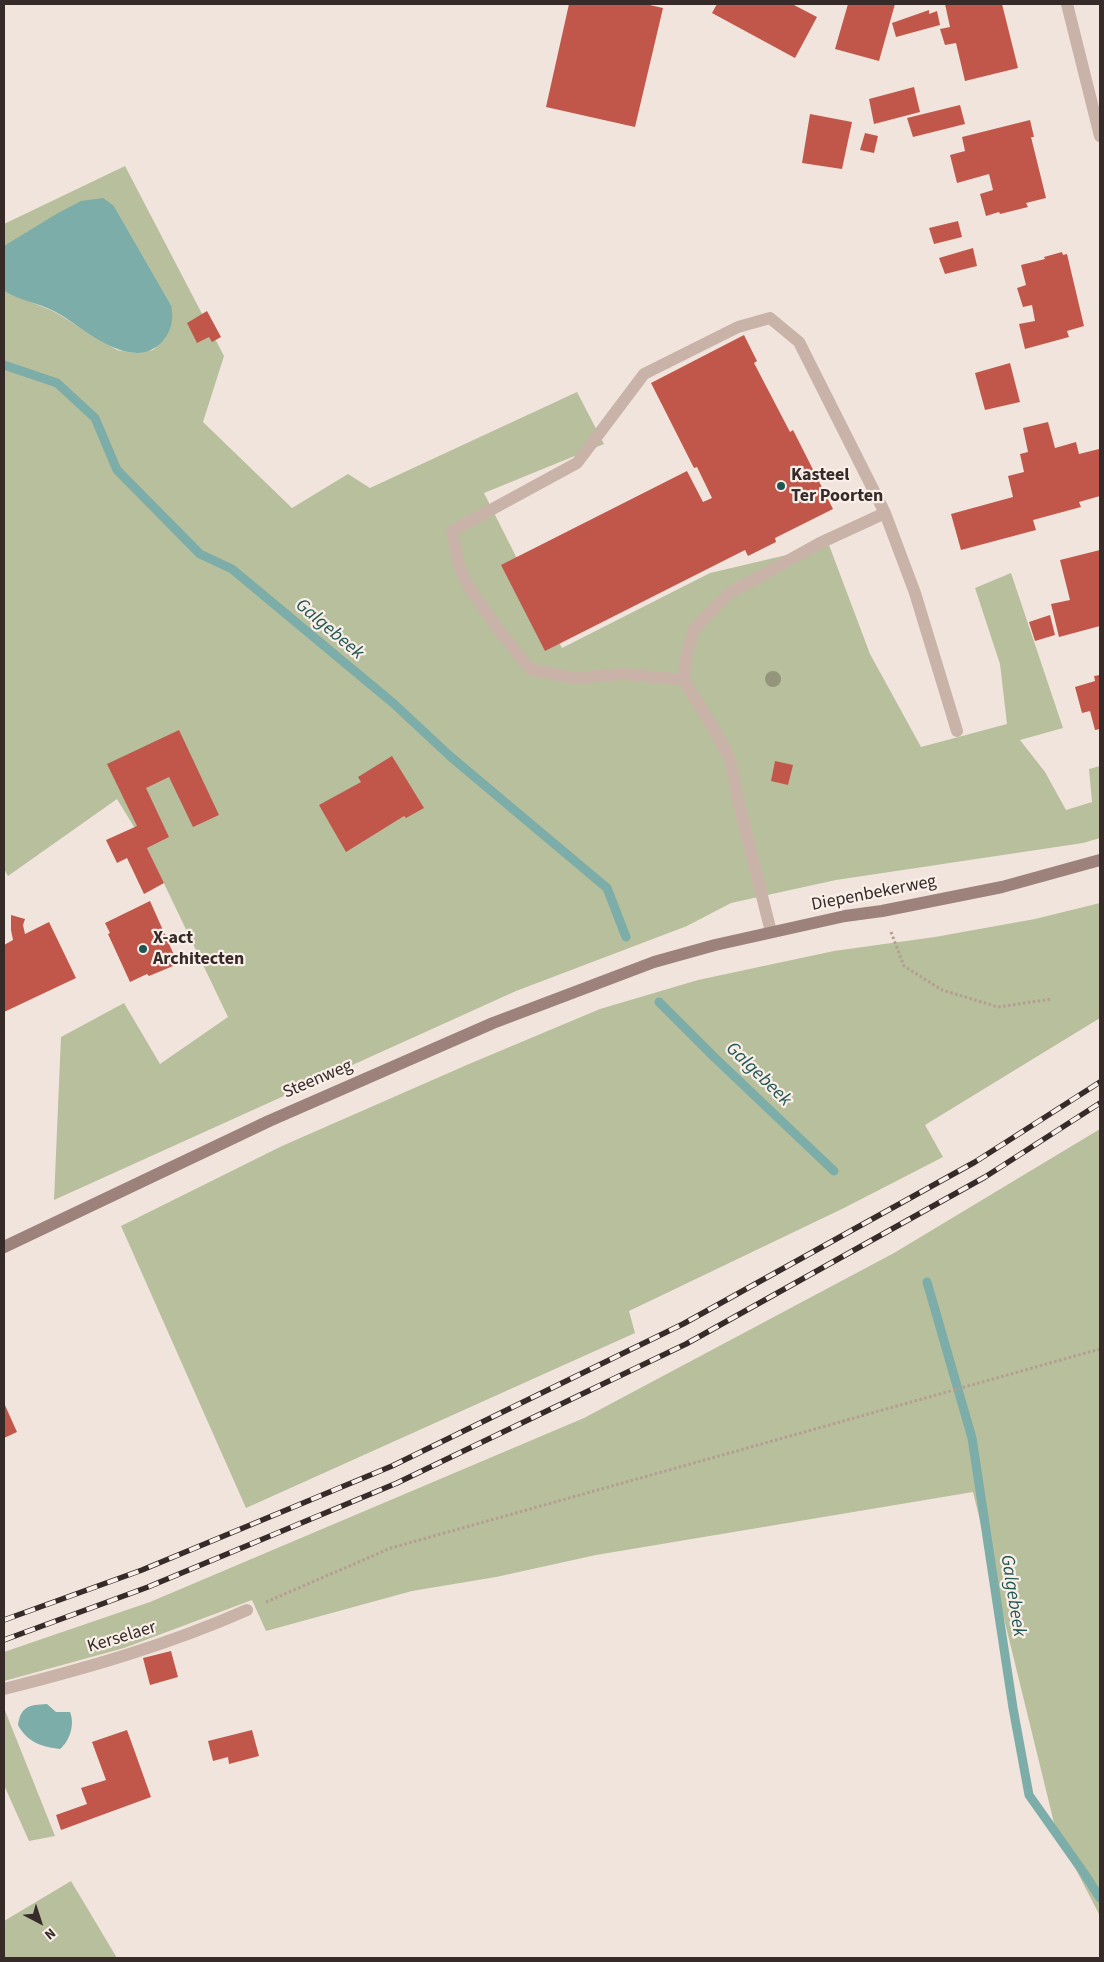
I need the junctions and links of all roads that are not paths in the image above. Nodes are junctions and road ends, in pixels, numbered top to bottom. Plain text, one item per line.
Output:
1 (1067, 4) edge
2 (1100, 136) edge
3 (885, 512) junction
4 (684, 680) junction
5 (957, 730) dead end
6 (1100, 860) edge
7 (771, 932) junction
8 (654, 962) joint
9 (4, 1247) edge
10 (247, 1610) road end
11 (4, 1689) edge

1 - 2 street
3 - 4 street
3 - 4 street
3 - 5 street
4 - 7 street
6 - 7 main road, Diepenbekerweg
7 - 8 main road, Diepenbekerweg
8 - 9 main road, Steenweg
10 - 11 street, Kerselaer

